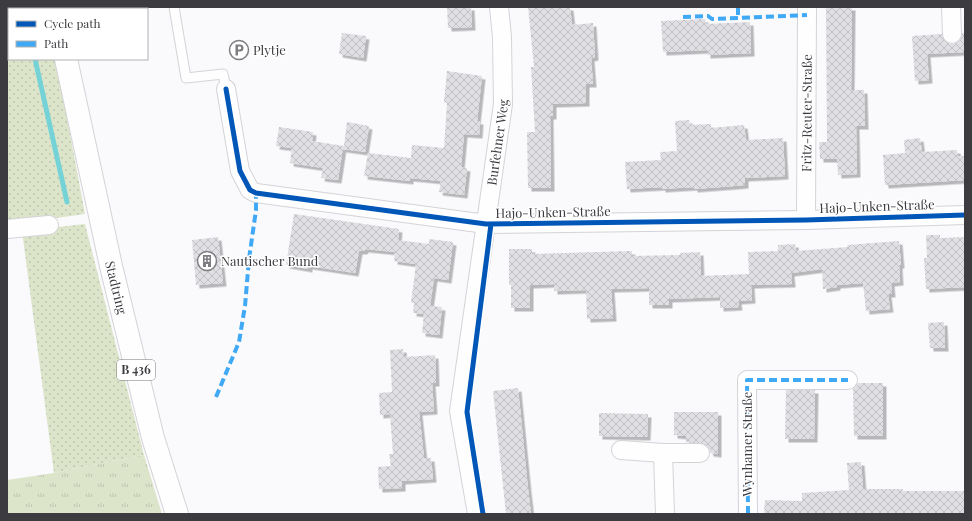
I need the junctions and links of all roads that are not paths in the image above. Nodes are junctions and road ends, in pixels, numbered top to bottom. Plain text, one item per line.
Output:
1 (174, 7) edge
2 (499, 7) edge
3 (807, 7) edge
4 (950, 7) edge
5 (952, 34) dead end
6 (66, 60) edge
7 (226, 89) joint
8 (965, 214) edge
9 (806, 220) junction
10 (486, 224) junction
11 (49, 225) dead end
12 (7, 229) edge
13 (848, 380) dead end
14 (621, 450) dead end
15 (700, 452) dead end
16 (663, 453) junction
17 (177, 514) edge
18 (477, 514) edge
19 (665, 514) edge
20 (748, 514) edge

1 - 7 lane
2 - 10 street, Burfehner Weg
3 - 9 street, Fritz-Reuter-Straße
4 - 5 street
6 - 17 highway, Stadtring / B 436
7 - 10 street, Hajo-Unken-Straße
8 - 9 street, Hajo-Unken-Straße
9 - 10 street, Hajo-Unken-Straße
10 - 18 street, Burfehner Weg
11 - 12 street
13 - 20 street, Wynhamer Straße
14 - 16 street
15 - 16 street
16 - 19 street

